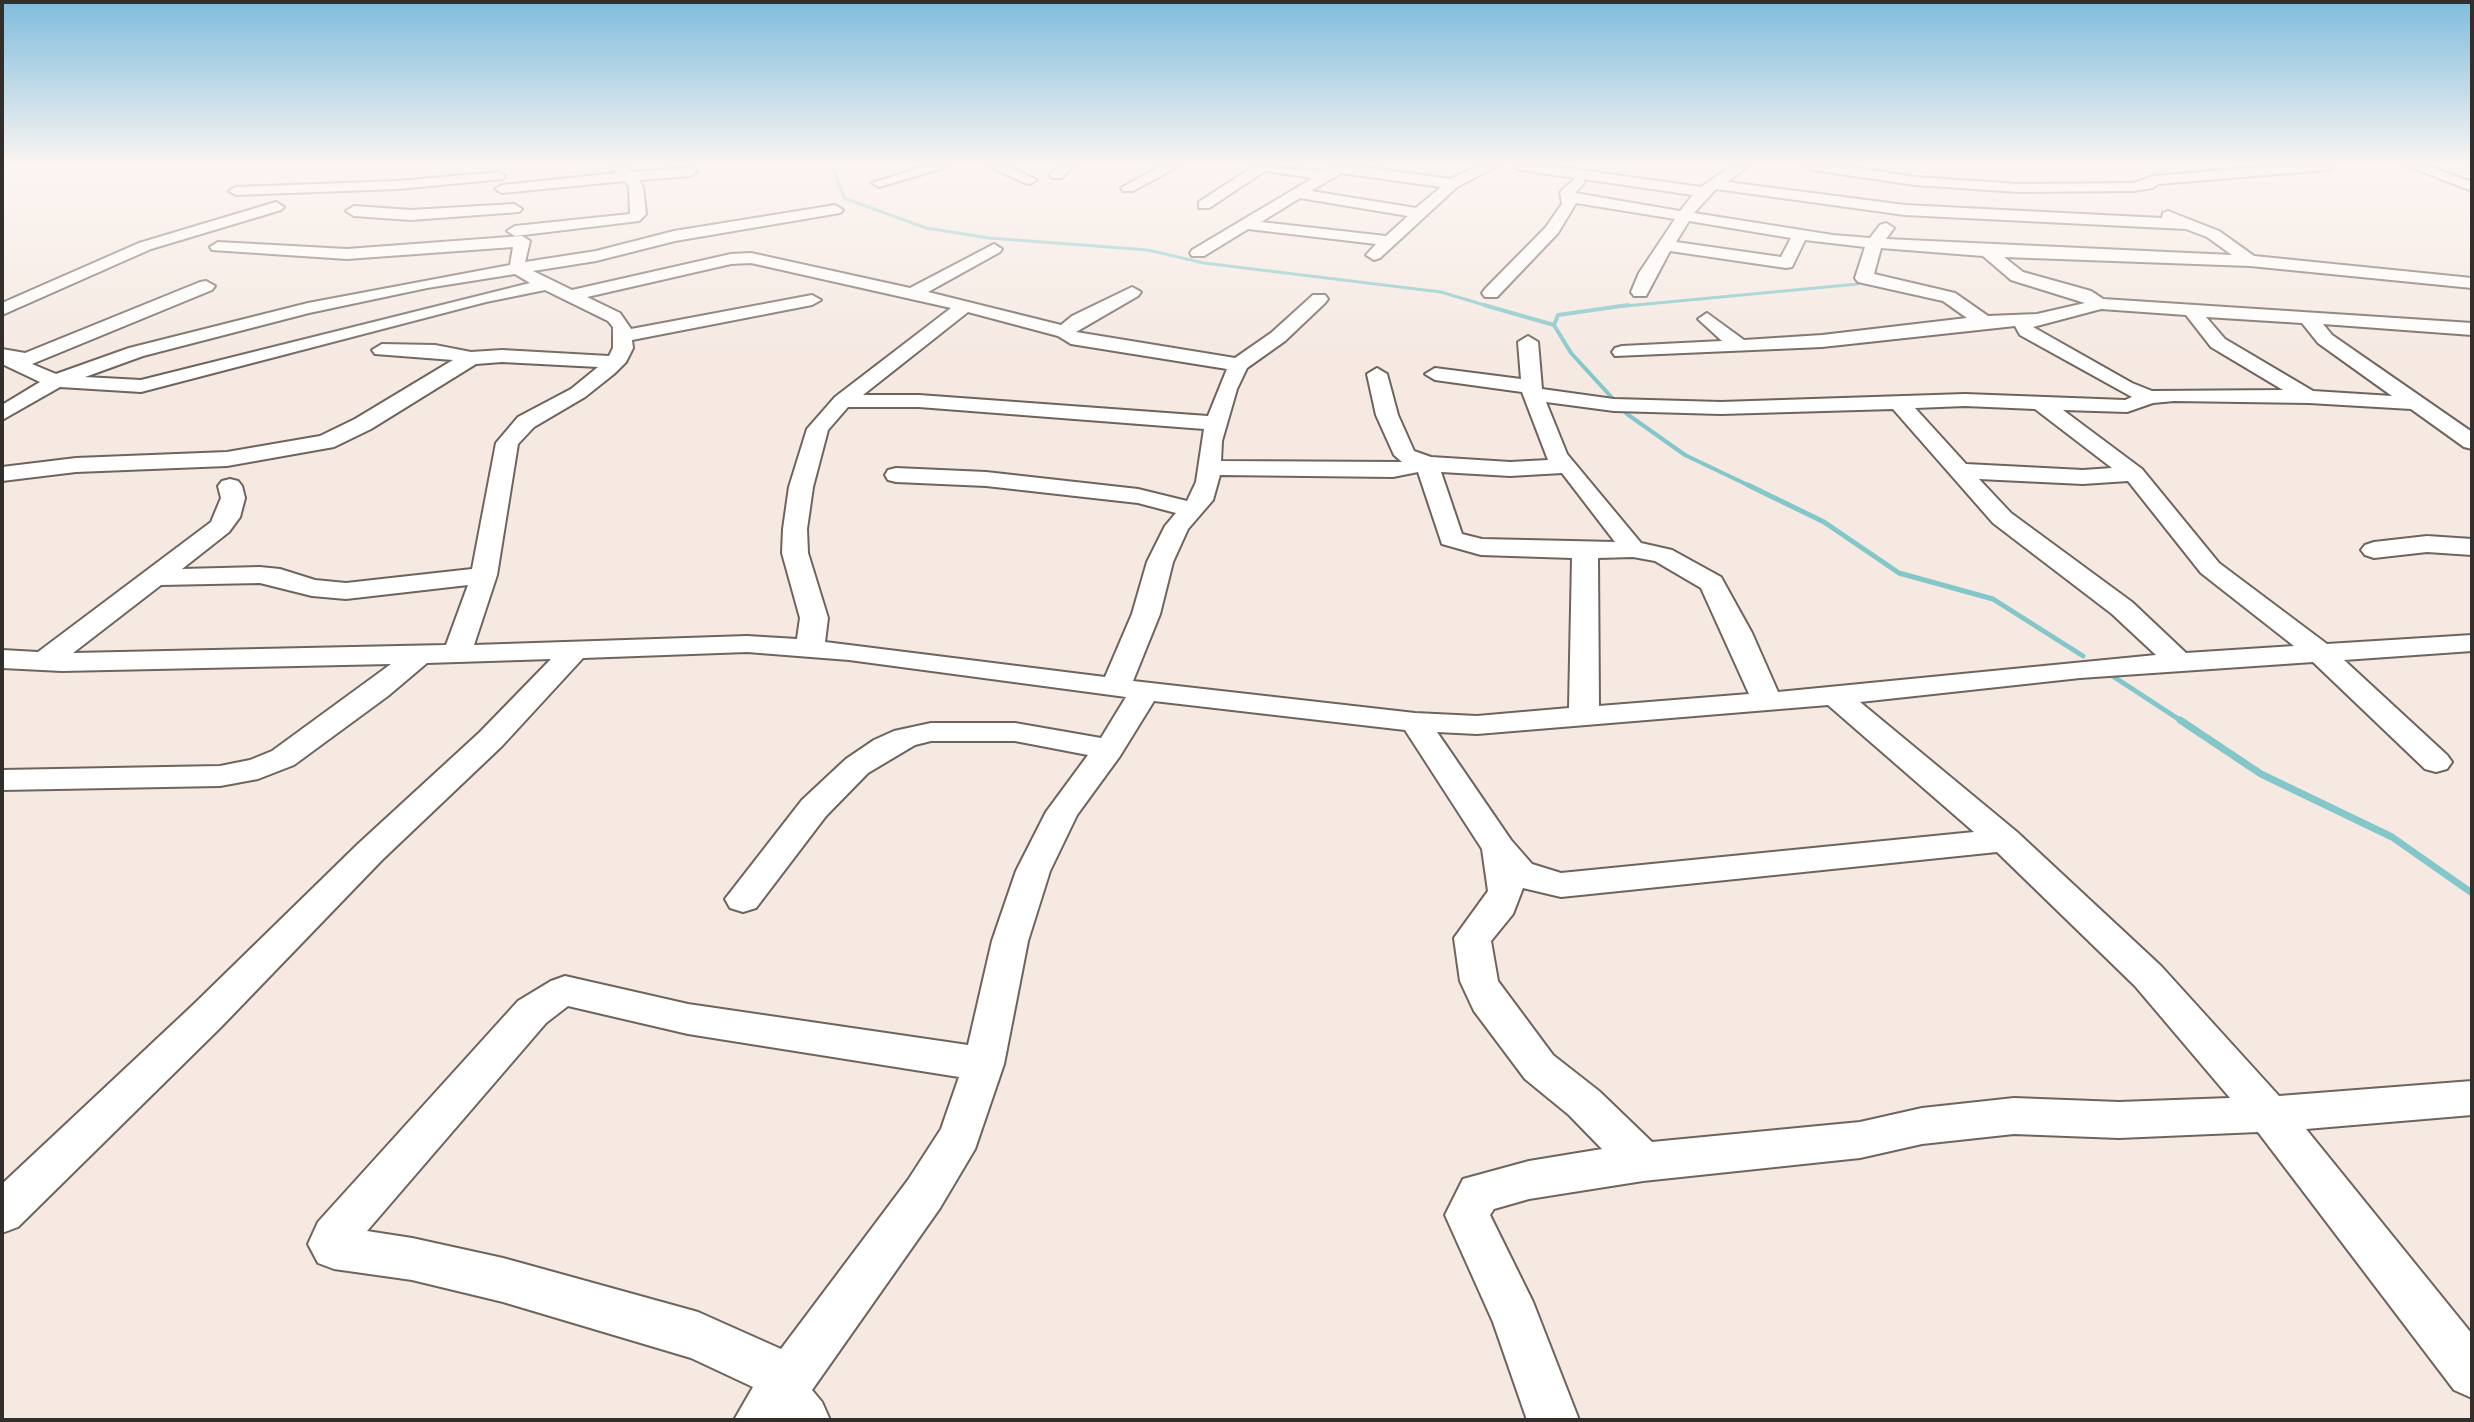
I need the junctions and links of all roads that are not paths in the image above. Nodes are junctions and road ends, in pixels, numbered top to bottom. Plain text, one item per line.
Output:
1 (191, 232) edge
2 (518, 232) edge
3 (537, 232) edge
4 (697, 232) edge
5 (1232, 232) edge
6 (1313, 232) edge
7 (1397, 232) edge
8 (1550, 232) edge
9 (1675, 232) edge
10 (1785, 232) edge
11 (1884, 232) edge
12 (2037, 232) edge
13 (2208, 232) edge
14 (1800, 235) junction
15 (519, 236) junction
16 (1388, 241) junction
17 (1874, 243) junction
18 (1667, 246) junction
19 (218, 247) dead end
20 (994, 249) dead end
21 (1987, 251) junction
22 (1198, 253) dead end
23 (2063, 253) junction
24 (1374, 255) dead end
25 (2250, 261) junction
26 (521, 268) junction
27 (2472, 283) edge
28 (546, 285) junction
29 (206, 286) dead end
30 (1132, 292) dead end
31 (1640, 292) dead end
32 (914, 293) junction
33 (1491, 293) dead end
34 (269, 296) dead end
35 (570, 296) junction
36 (1319, 299) dead end
37 (812, 300) dead end
38 (2099, 304) junction
39 (965, 306) junction
40 (308, 308) junction
41 (2, 310) edge
42 (2191, 310) junction
43 (1707, 319) dead end
44 (2308, 319) junction
45 (2027, 321) junction
46 (1984, 322) junction
47 (2472, 329) edge
48 (1065, 332) junction
49 (624, 336) junction
50 (1528, 342) dead end
51 (1738, 344) junction
52 (382, 350) dead end
53 (1622, 352) dead end
54 (471, 358) junction
55 (6, 361) edge
56 (616, 362) junction
57 (1239, 365) junction
58 (1377, 374) dead end
59 (1435, 374) dead end
60 (56, 381) junction
61 (1532, 391) junction
62 (2150, 397) junction
63 (2309, 397) junction
64 (842, 401) junction
65 (1898, 402) junction
66 (2041, 403) junction
67 (2414, 403) junction
68 (2, 414) edge
69 (1216, 423) junction
70 (2471, 440) edge
71 (1408, 463) junction
72 (1568, 466) junction
73 (1211, 468) junction
74 (1963, 471) junction
75 (2, 474) edge
76 (2134, 474) junction
77 (896, 475) dead end
78 (230, 486) dead end
79 (1191, 509) junction
80 (2472, 547) edge
81 (1633, 549) junction
82 (2374, 550) dead end
83 (1585, 551) junction
84 (484, 575) junction
85 (159, 577) junction
86 (2472, 643) edge
87 (577, 648) junction
88 (810, 648) junction
89 (2319, 652) junction
90 (457, 653) junction
91 (419, 655) junction
92 (2, 659) edge
93 (54, 662) junction
94 (2179, 662) junction
95 (2, 680) edge
96 (1129, 690) junction
97 (1835, 696) junction
98 (1767, 701) junction
99 (1584, 715) junction
100 (1415, 722) junction
101 (1109, 749) junction
102 (2436, 762) dead end
103 (2, 780) edge
104 (2005, 840) junction
105 (1499, 848) junction
106 (743, 899) dead end
107 (984, 1064) junction
108 (2472, 1098) edge
109 (2269, 1114) junction
110 (1643, 1162) junction
111 (2, 1213) edge
112 (2472, 1373) edge
113 (783, 1403) edge
114 (1553, 1420) edge

1 - 41 street
2 - 15 street
3 - 15 street
4 - 26 street
5 - 22 street
6 - 16 street
7 - 16 street
8 - 33 street
9 - 18 street
10 - 14 street
11 - 17 street
12 - 23 street
13 - 25 street
14 - 17 street
14 - 18 street
15 - 19 street
15 - 26 street
16 - 24 street
17 - 21 street
17 - 46 street
18 - 31 street
20 - 32 street
21 - 23 street
21 - 38 street
23 - 25 street
25 - 27 street
26 - 28 street
26 - 40 street
28 - 35 street
28 - 60 street
29 - 55 street
30 - 48 street
32 - 35 street
32 - 39 street
34 - 40 street
35 - 49 street
36 - 57 street
37 - 49 street
38 - 42 street
38 - 45 street
39 - 48 street
39 - 64 street
40 - 60 street
42 - 44 street
42 - 63 street
43 - 51 street
44 - 47 street
44 - 67 street
45 - 46 street
45 - 62 street
46 - 51 street
48 - 57 street
49 - 56 street
50 - 61 street
51 - 53 street
52 - 54 street
54 - 56 street
54 - 75 street
55 - 60 street
56 - 84 street
57 - 69 street
58 - 71 street
59 - 61 street
60 - 68 street
61 - 65 street
61 - 72 street
62 - 63 street
62 - 66 street
63 - 67 street
64 - 69 street
64 - 88 street
65 - 66 street
65 - 74 street
66 - 76 street
67 - 70 street
69 - 73 street
71 - 72 street
71 - 73 street
71 - 83 street
72 - 81 street
73 - 79 street
74 - 76 street
74 - 94 street
76 - 89 street
77 - 79 street
78 - 85 street
79 - 96 street
80 - 82 street
81 - 83 street
81 - 98 street
83 - 99 street
84 - 85 street
84 - 90 street
85 - 93 street
86 - 89 street
87 - 88 street
87 - 90 street
87 - 111 street
88 - 96 street
89 - 94 street
89 - 102 street
90 - 91 street
91 - 93 street
91 - 103 street
92 - 93 street
93 - 95 street
94 - 97 street
96 - 100 street
96 - 101 street
97 - 98 street
97 - 104 street
98 - 99 street
99 - 100 street
100 - 105 street
101 - 106 street
101 - 107 street
104 - 105 street
104 - 109 street
105 - 110 street
107 - 113 street
107 - 113 street
108 - 109 street
109 - 110 street
109 - 112 street
110 - 114 street

